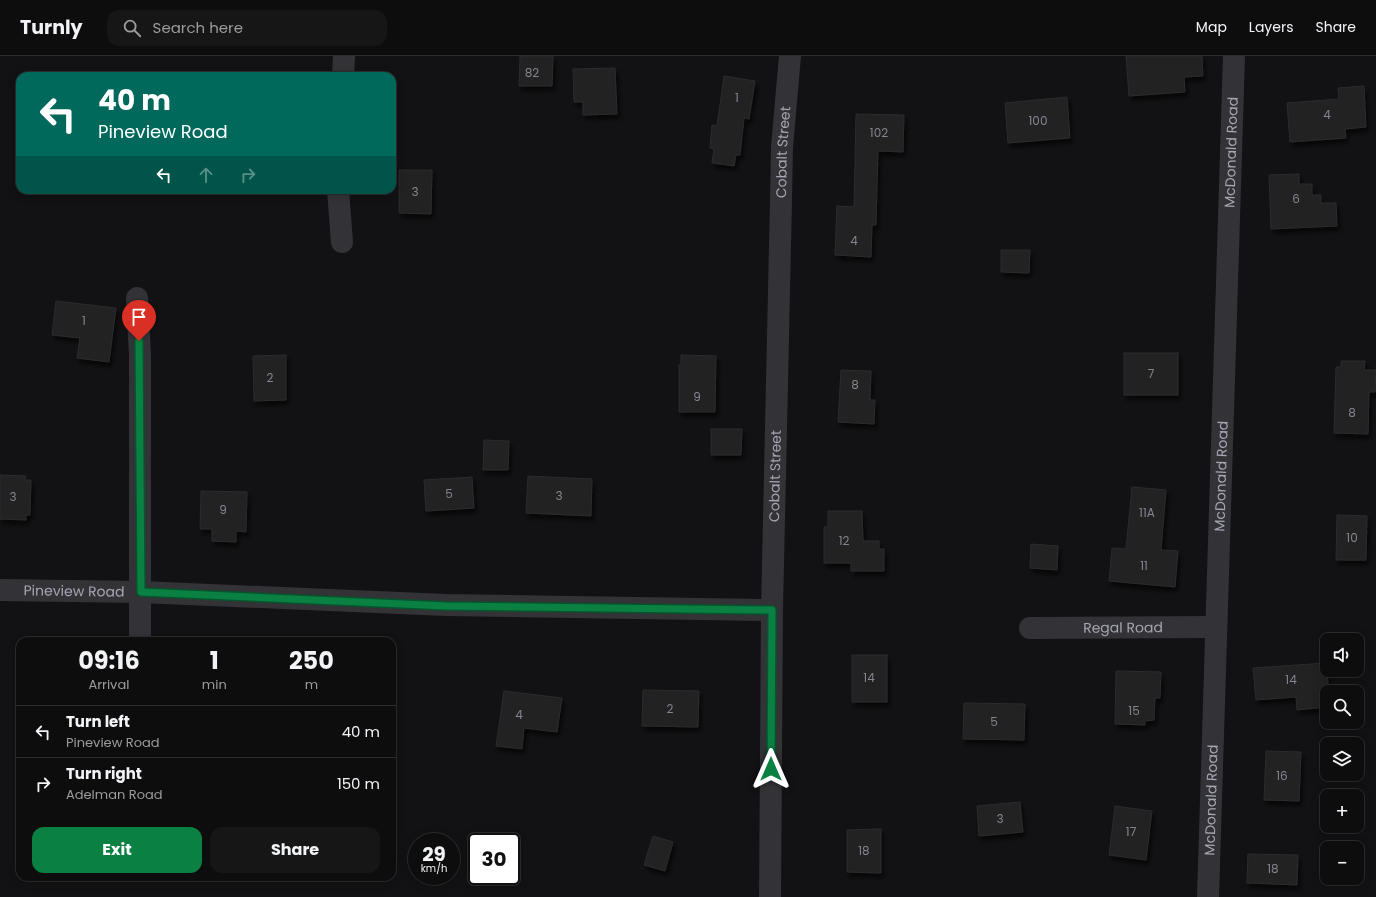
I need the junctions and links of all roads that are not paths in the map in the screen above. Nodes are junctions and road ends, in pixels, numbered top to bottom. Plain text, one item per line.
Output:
1 (344, 56) edge
2 (790, 56) edge
3 (1234, 56) edge
4 (343, 72) edge
5 (338, 194) edge
6 (342, 242) dead end
7 (137, 298) dead end
8 (0, 590) edge
9 (141, 592) junction
10 (772, 610) junction
11 (1216, 627) junction
12 (1030, 628) dead end
13 (140, 637) edge
14 (770, 897) edge
15 (1208, 897) edge

1 - 4 street
2 - 10 street, Cobalt Street
3 - 11 street, McDonald Road
5 - 6 street
7 - 9 street
8 - 9 street, Pineview Road
9 - 10 street, Pineview Road
9 - 13 street
10 - 14 street, Cobalt Street
11 - 12 street, Regal Road
11 - 15 street, McDonald Road

